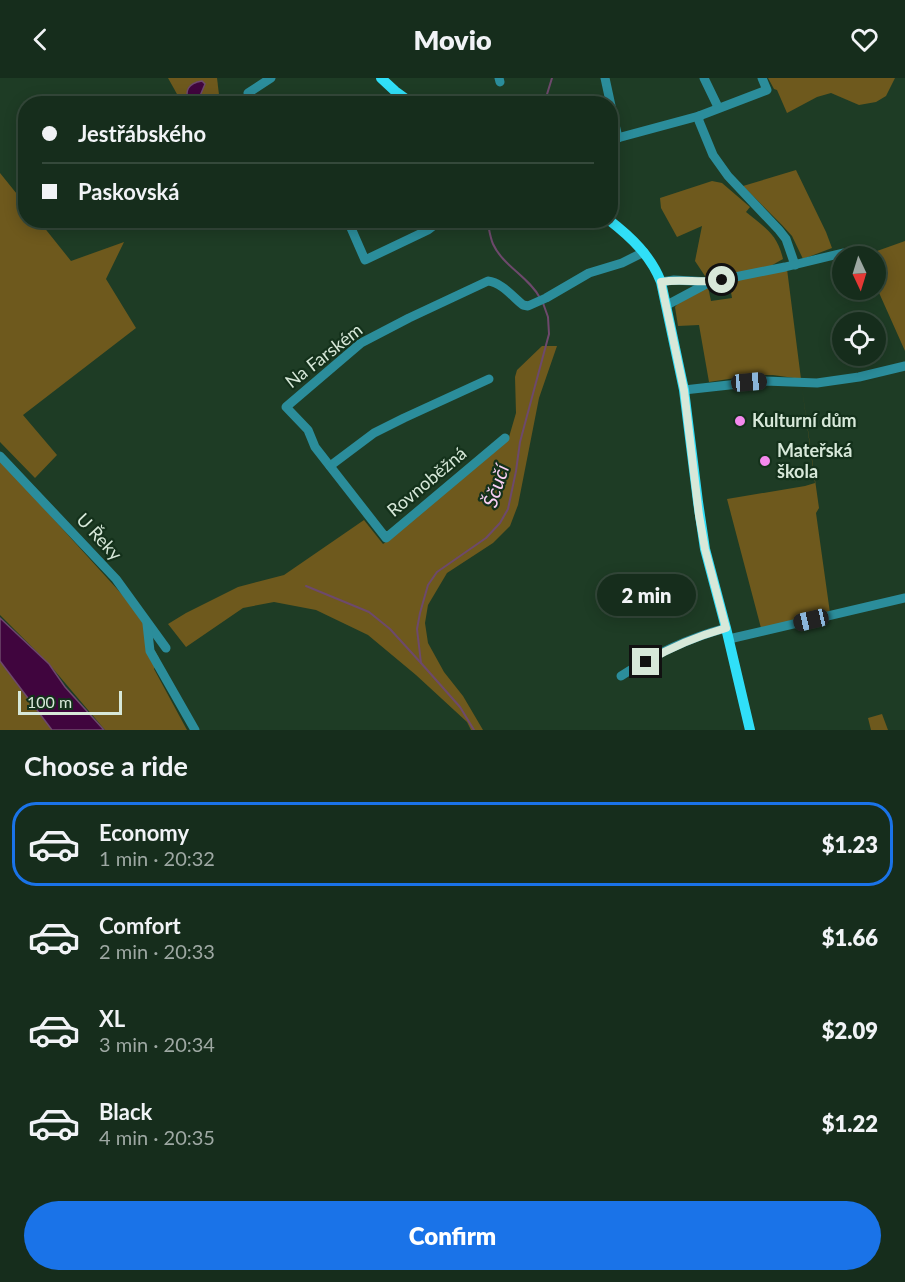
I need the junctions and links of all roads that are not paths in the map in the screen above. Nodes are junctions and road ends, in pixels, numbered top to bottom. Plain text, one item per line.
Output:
1 (271, 78) edge
2 (605, 78) edge
3 (704, 78) edge
4 (762, 78) edge
5 (388, 80) edge
6 (248, 93) dead end
7 (405, 96) edge
8 (608, 96) edge
9 (718, 107) junction
10 (699, 116) junction
11 (618, 138) edge
12 (351, 228) dead end
13 (431, 228) edge
14 (618, 228) edge
15 (644, 252) junction
16 (832, 255) edge
17 (795, 265) junction
18 (661, 282) junction
19 (710, 282) junction
20 (667, 305) junction
21 (905, 366) edge
22 (489, 379) dead end
23 (684, 390) junction
24 (505, 438) dead end
25 (0, 456) edge
26 (330, 466) junction
27 (905, 598) edge
28 (147, 622) junction
29 (727, 633) junction
30 (166, 648) dead end
31 (621, 676) dead end
32 (195, 730) edge
33 (750, 730) edge

1 - 6 street
2 - 8 street
3 - 9 street
4 - 9 street
5 - 7 main road
9 - 10 street
10 - 11 street
10 - 17 street
12 - 13 street
14 - 15 main road
15 - 18 main road
15 - 26 street, Na Farském
16 - 17 street
17 - 19 street
18 - 19 street
18 - 20 main road
19 - 20 street
20 - 23 main road
21 - 23 street
22 - 26 street
23 - 29 main road
24 - 26 street, Rovnoběžná
25 - 28 street, U Řeky
27 - 29 street
28 - 30 street, U Řeky
28 - 32 street
29 - 31 street
29 - 33 main road

